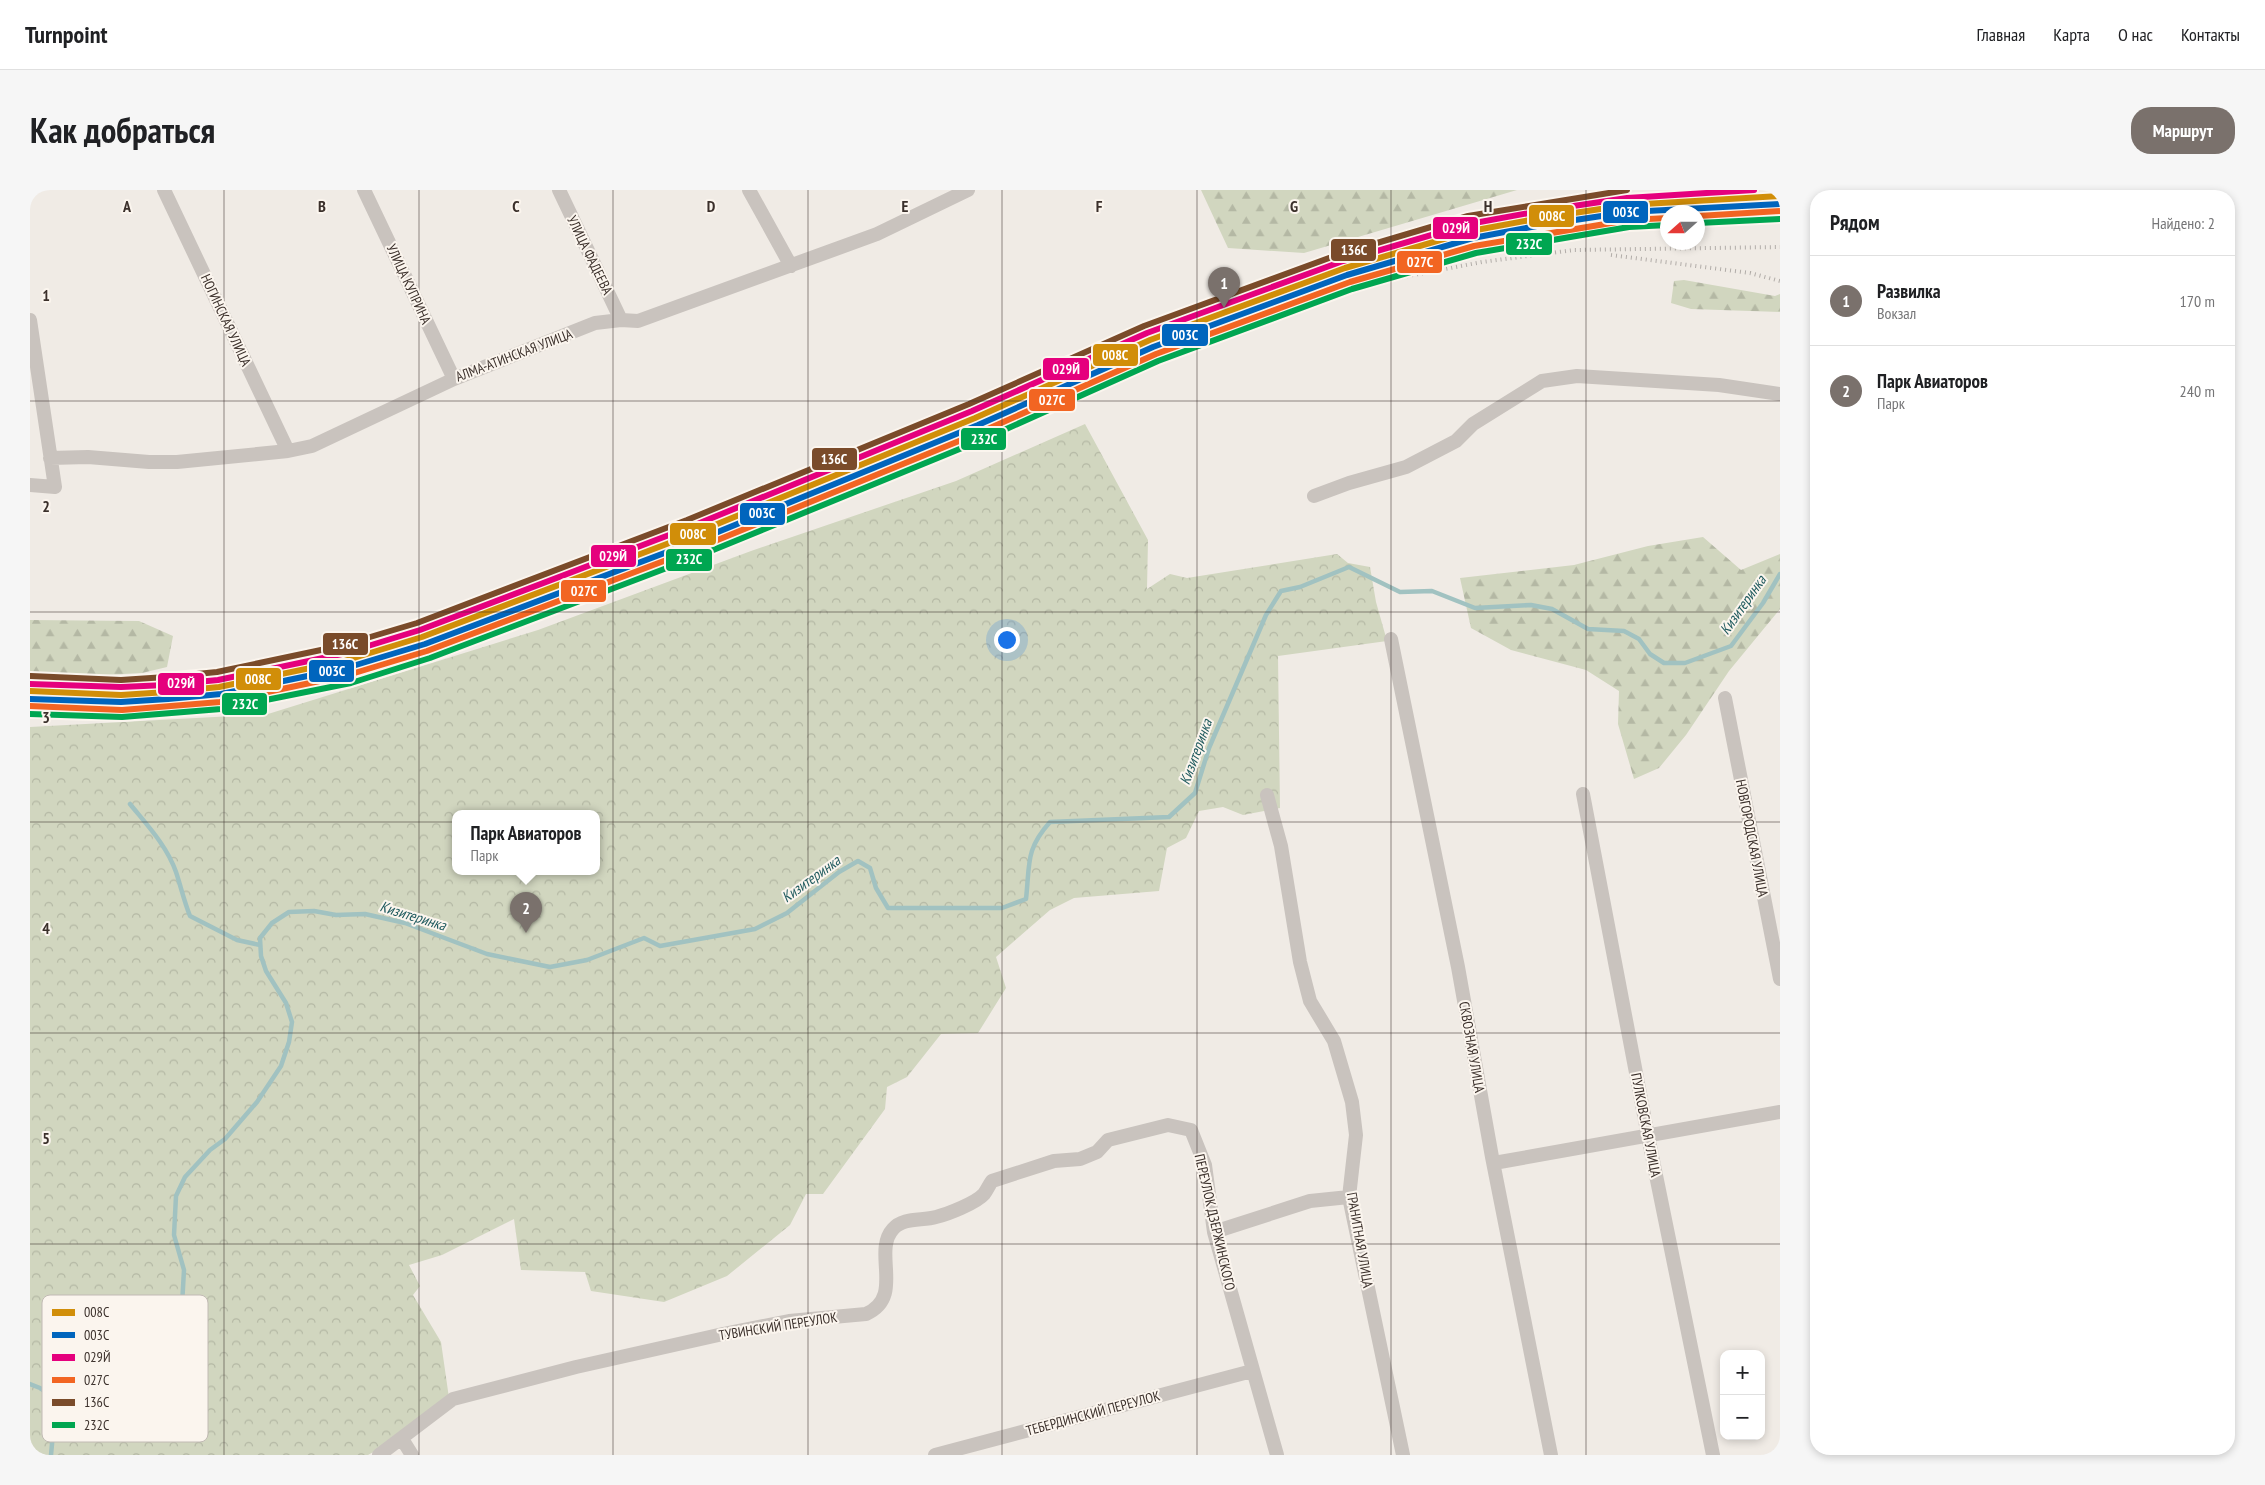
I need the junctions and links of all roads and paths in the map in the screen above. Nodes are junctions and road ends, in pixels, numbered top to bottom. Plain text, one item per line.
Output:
1 (164, 190) edge
2 (364, 190) edge
3 (559, 190) edge
4 (749, 190) edge
5 (968, 190) edge
6 (942, 195) edge
7 (791, 266) junction
8 (30, 320) edge
9 (621, 320) junction
10 (454, 379) junction
11 (1780, 394) edge
12 (288, 451) junction
13 (50, 458) junction
14 (30, 485) edge
15 (1314, 496) dead end
16 (1391, 639) dead end
17 (1724, 698) dead end
18 (1583, 794) dead end
19 (1267, 795) dead end
20 (1780, 979) edge
21 (1780, 1112) edge
22 (1648, 1136) junction
23 (1108, 1140) joint
24 (1494, 1163) junction
25 (1349, 1196) junction
26 (1214, 1232) junction
27 (1252, 1370) junction
28 (402, 1439) junction
29 (379, 1455) edge
30 (412, 1455) edge
31 (935, 1455) edge
32 (1277, 1455) edge
33 (1403, 1455) edge
34 (1551, 1455) edge
35 (1713, 1455) edge

1 - 12 street, НОГИНСКАЯ УЛИЦА
2 - 10 street, УЛИЦА КУПРИНА
3 - 9 street, УЛИЦА ФАДЕЕВА
4 - 7 street
5 - 6 street, АЛМА-АТИНСКАЯ УЛИЦА
6 - 7 street, АЛМА-АТИНСКАЯ УЛИЦА
7 - 9 street, АЛМА-АТИНСКАЯ УЛИЦА
8 - 13 street
9 - 10 street, АЛМА-АТИНСКАЯ УЛИЦА
10 - 12 street, АЛМА-АТИНСКАЯ УЛИЦА
11 - 15 street
12 - 13 street, АЛМА-АТИНСКАЯ УЛИЦА
13 - 14 street
16 - 24 street, СКВОЗНАЯ УЛИЦА
17 - 20 street, НОВГОРОДСКАЯ УЛИЦА
18 - 22 street, ПУЛКОВСКАЯ УЛИЦА
19 - 25 street, ГРАНИТНАЯ УЛИЦА
21 - 22 street
22 - 24 street
22 - 35 street, ПУЛКОВСКАЯ УЛИЦА
23 - 26 street, ПЕРЕУЛОК ДЗЕРЖИНСКОГО
23 - 28 street, ТУВИНСКИЙ ПЕРЕУЛОК
24 - 34 street, СКВОЗНАЯ УЛИЦА
25 - 26 street
25 - 33 street, ГРАНИТНАЯ УЛИЦА
26 - 27 street, ПЕРЕУЛОК ДЗЕРЖИНСКОГО
27 - 31 street, ТЕБЕРДИНСКИЙ ПЕРЕУЛОК
27 - 32 street, ПЕРЕУЛОК ДЗЕРЖИНСКОГО
28 - 29 street, ТУВИНСКИЙ ПЕРЕУЛОК
28 - 30 street

